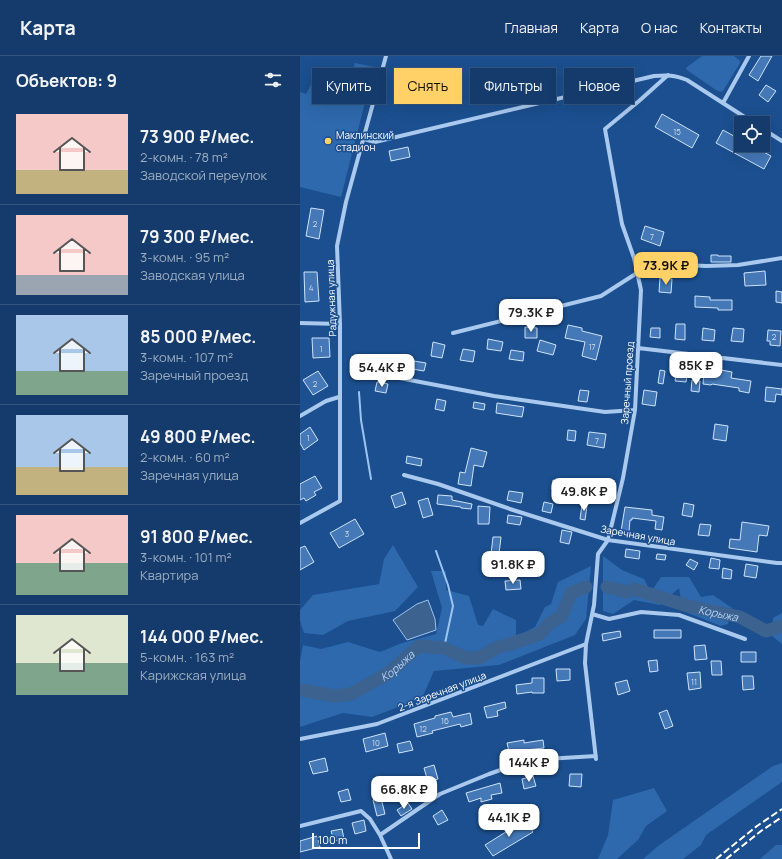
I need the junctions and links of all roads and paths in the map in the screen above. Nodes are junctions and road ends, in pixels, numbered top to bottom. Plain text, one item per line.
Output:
1 (386, 56) edge
2 (749, 56) edge
3 (668, 75) junction
4 (723, 103) junction
5 (743, 116) edge
6 (770, 133) edge
7 (364, 139) junction
8 (782, 141) edge
9 (634, 258) junction
10 (782, 258) edge
11 (637, 273) junction
12 (300, 323) edge
13 (340, 324) junction
14 (453, 334) dead end
15 (638, 348) junction
16 (782, 365) edge
17 (378, 374) dead end
18 (339, 397) junction
19 (635, 410) junction
20 (300, 416) edge
21 (404, 475) dead end
22 (300, 523) edge
23 (608, 540) junction
24 (782, 563) edge
25 (592, 614) junction
26 (745, 639) dead end
27 (586, 644) junction
28 (300, 739) edge
29 (300, 826) edge
30 (380, 835) junction
31 (391, 859) edge

1 - 7 street, Радужная улица
2 - 4 street
3 - 4 street
3 - 7 street
3 - 9 street, Заречный проезд
4 - 5 street
6 - 8 street
7 - 13 street, Радужная улица
9 - 10 street
9 - 11 street, Заречный проезд
11 - 14 street
11 - 15 street, Заречный проезд
12 - 13 street
13 - 18 street, Радужная улица
15 - 16 street
15 - 19 street, Заречный проезд
17 - 19 street
18 - 20 street
18 - 22 street, Радужная улица
19 - 23 street, Заречный проезд
21 - 23 street, Заречная улица
23 - 24 street, Заречная улица
23 - 25 street, Заречный проезд
25 - 26 street
25 - 27 street, Заречный проезд
27 - 28 street, 2-я Заречная улица
27 - 30 street, Заречный проезд
29 - 30 street
30 - 31 street

